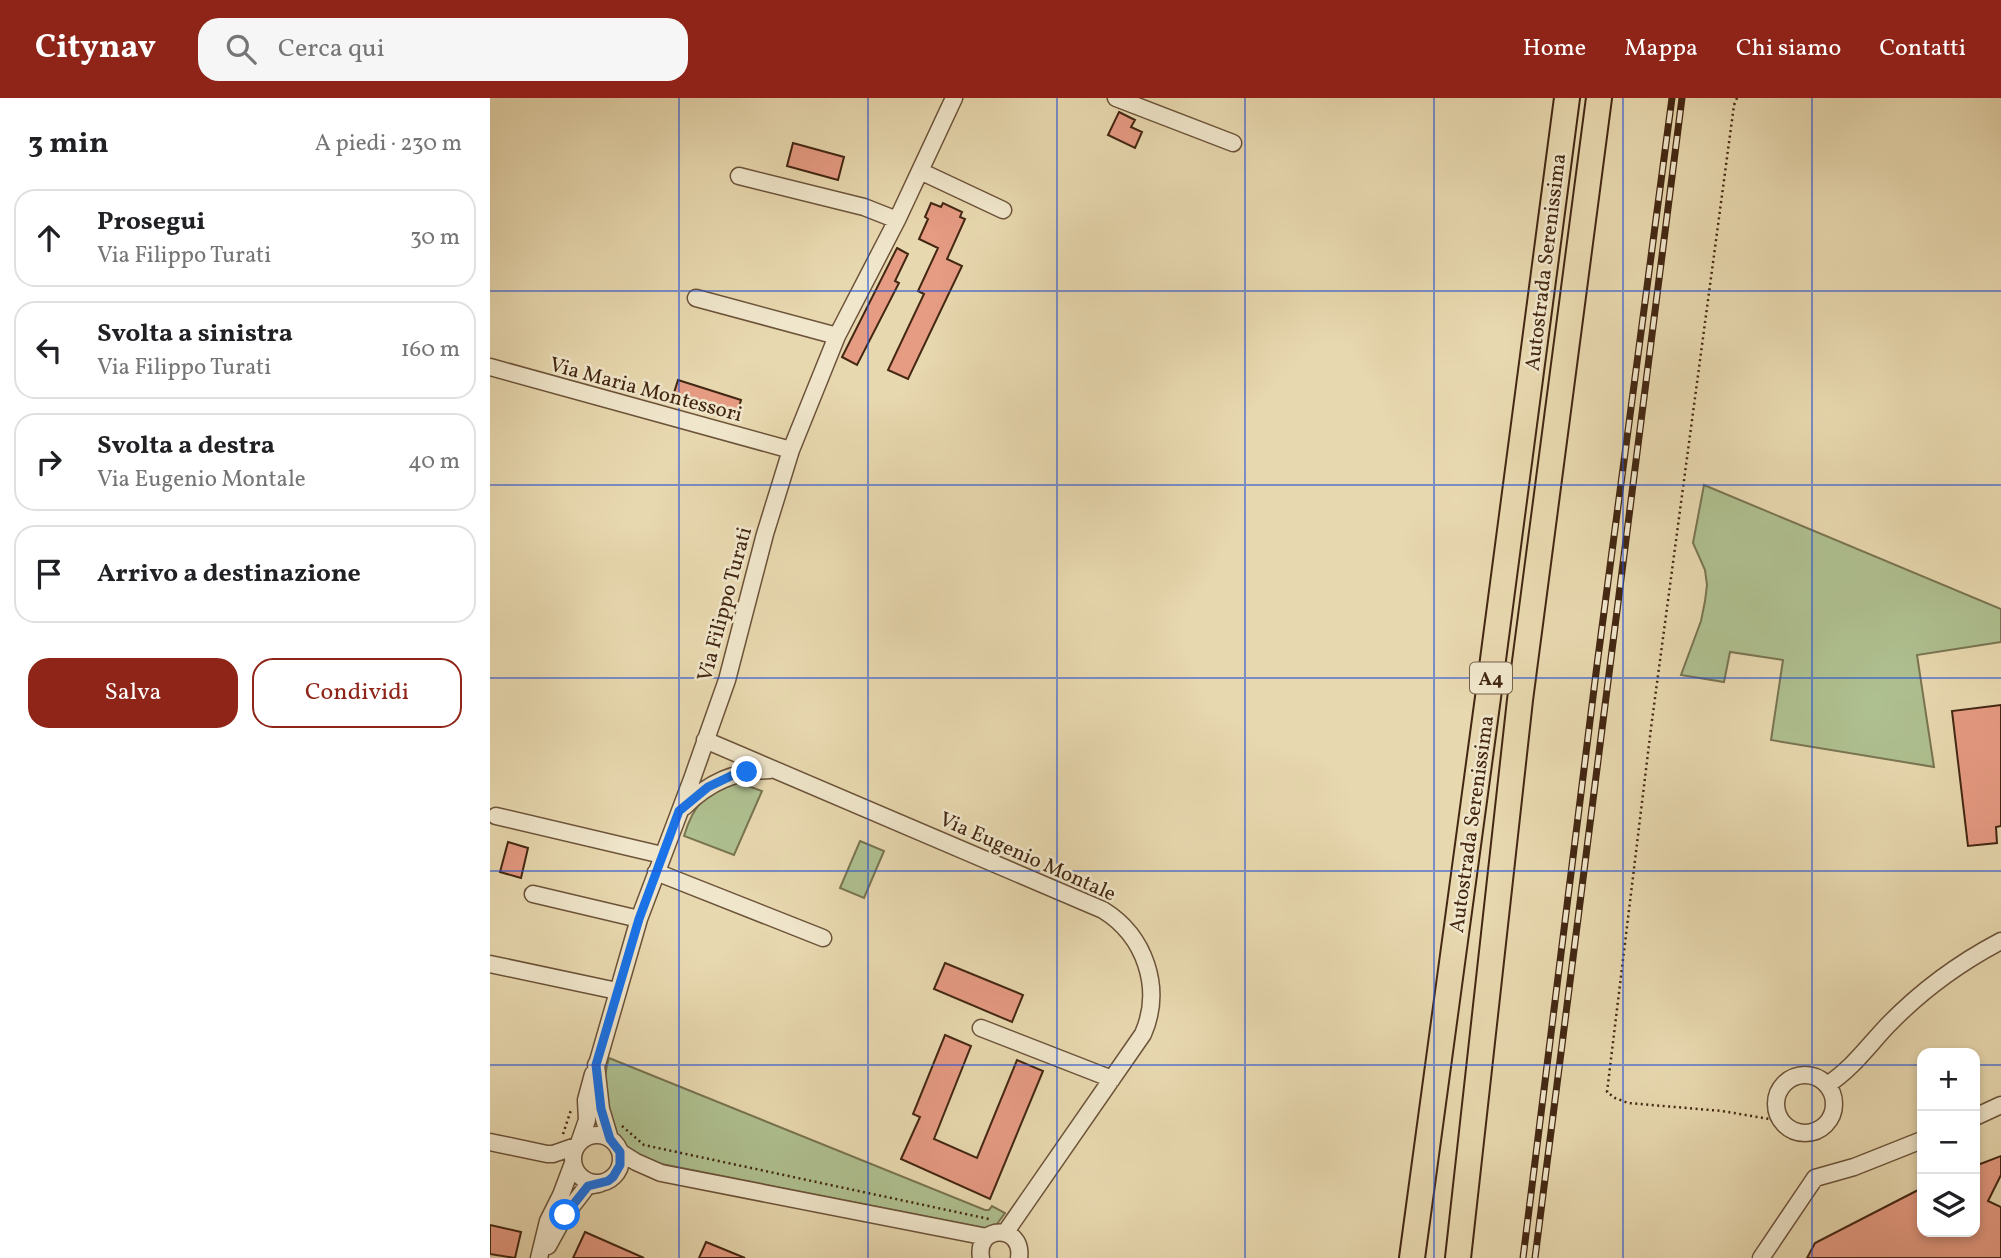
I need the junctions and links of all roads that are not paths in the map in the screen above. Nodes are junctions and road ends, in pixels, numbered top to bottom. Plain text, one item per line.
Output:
1 (954, 98) edge
2 (1116, 98) edge
3 (1567, 98) edge
4 (1599, 98) edge
5 (1233, 143) dead end
6 (920, 171) junction
7 (739, 176) dead end
8 (1003, 210) dead end
9 (897, 220) junction
10 (696, 298) dead end
11 (837, 336) junction
12 (490, 367) edge
13 (791, 450) junction
14 (705, 740) junction
15 (776, 770) junction
16 (679, 811) junction
17 (496, 816) dead end
18 (662, 856) junction
19 (656, 872) junction
20 (533, 894) dead end
21 (639, 919) junction
22 (823, 938) dead end
23 (2001, 942) edge
24 (490, 964) edge
25 (617, 991) junction
26 (981, 1028) dead end
27 (596, 1065) junction
28 (1112, 1079) junction
29 (1827, 1085) junction
30 (2001, 1105) edge
31 (1980, 1115) edge
32 (490, 1142) edge
33 (1917, 1142) edge
34 (578, 1144) junction
35 (615, 1145) junction
36 (547, 1154) junction
37 (571, 1168) junction
38 (662, 1173) junction
39 (603, 1182) junction
40 (1008, 1228) junction
41 (987, 1237) junction
42 (541, 1258) edge
43 (981, 1258) edge
44 (1019, 1258) edge
45 (1412, 1258) edge
46 (1458, 1258) edge
47 (1761, 1258) edge

1 - 6 street, Via Filippo Turati
2 - 5 street
3 - 45 highway, Autostrada Serenissima / A4
4 - 46 highway, Autostrada Serenissima / A4
6 - 8 street
6 - 9 street, Via Filippo Turati
7 - 9 street
9 - 11 street, Via Filippo Turati
10 - 11 street
11 - 13 street, Via Filippo Turati
12 - 13 street, Via Maria Montessori
13 - 14 street, Via Filippo Turati
14 - 15 street, Via Eugenio Montale
14 - 16 street, Via Filippo Turati
15 - 16 street, Via Eugenio Montale
15 - 28 street, Via Eugenio Montale
16 - 18 street, Via Filippo Turati
17 - 18 street
18 - 19 street, Via Filippo Turati
19 - 21 street, Via Filippo Turati
19 - 22 street
20 - 21 street
21 - 25 street, Via Filippo Turati
23 - 29 street
24 - 25 street
25 - 27 street, Via Filippo Turati
26 - 28 street
27 - 34 street
27 - 35 street, Via Filippo Turati
28 - 40 street, Via Eugenio Montale
29 - 29 street
30 - 31 street
32 - 36 street
33 - 47 street
34 - 35 street
34 - 36 street
34 - 37 street
35 - 38 street
35 - 39 street
36 - 37 street
37 - 39 street
37 - 42 street
38 - 39 street
38 - 41 street
39 - 42 street
40 - 41 street
40 - 44 street
41 - 43 street

